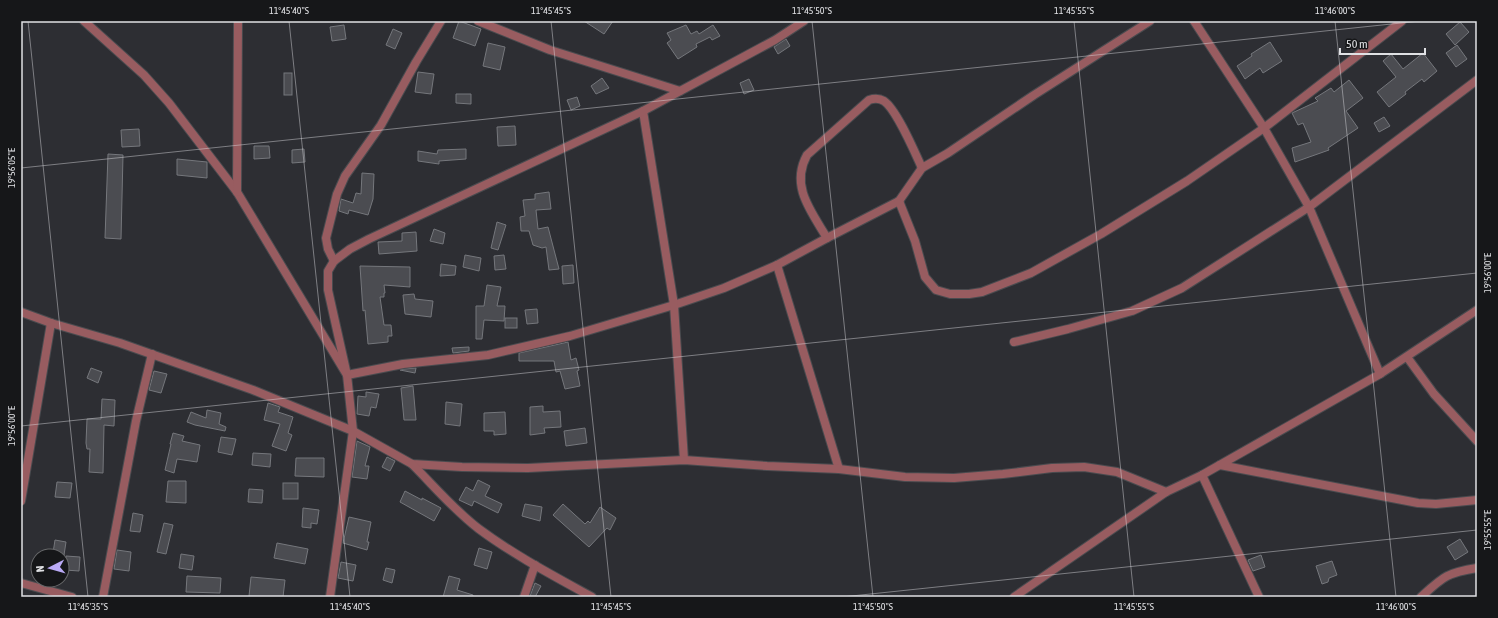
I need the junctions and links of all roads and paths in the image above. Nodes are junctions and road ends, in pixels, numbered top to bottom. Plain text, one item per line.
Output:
1 (84, 21) edge
2 (236, 21) edge
3 (441, 21) edge
4 (478, 21) edge
5 (804, 21) edge
6 (1150, 21) edge
7 (1194, 21) edge
8 (1402, 21) edge
9 (1477, 80) edge
10 (680, 91) junction
11 (643, 111) junction
12 (1264, 128) junction
13 (922, 168) junction
14 (237, 192) junction
15 (899, 201) junction
16 (1309, 208) junction
17 (827, 238) junction
18 (334, 261) junction
19 (776, 265) junction
20 (674, 305) junction
21 (1477, 310) edge
22 (21, 312) edge
23 (51, 323) junction
24 (1014, 342) dead end
25 (152, 354) junction
26 (1407, 358) junction
27 (1380, 374) junction
28 (347, 375) junction
29 (353, 431) junction
30 (1477, 441) edge
31 (684, 460) junction
32 (412, 464) junction
33 (1220, 465) junction
34 (839, 469) junction
35 (1202, 475) junction
36 (1166, 492) junction
37 (1477, 500) edge
38 (21, 501) edge
39 (535, 565) junction
40 (1477, 568) edge
41 (21, 583) edge
42 (72, 597) edge
43 (103, 597) edge
44 (330, 597) edge
45 (524, 597) edge
46 (592, 597) edge
47 (1014, 597) edge
48 (1259, 597) edge
49 (1420, 597) edge

1 - 14 street
2 - 14 street
3 - 18 street
4 - 10 street
5 - 10 street
6 - 13 street
7 - 12 street
8 - 12 street
9 - 16 street
10 - 11 street
11 - 18 street
11 - 20 street
12 - 15 street
12 - 16 street
13 - 15 street
13 - 17 street
14 - 28 street
15 - 17 street
16 - 24 street
16 - 27 street
17 - 19 street
18 - 28 street
19 - 20 street
19 - 34 street
20 - 28 street
20 - 31 street
21 - 26 street
22 - 23 street
23 - 25 street
23 - 38 street
25 - 29 street
25 - 43 street
26 - 27 street
26 - 30 street
27 - 33 street
28 - 29 street
29 - 32 street
29 - 44 street
31 - 32 street
31 - 34 street
32 - 39 street
33 - 35 street
33 - 37 street
34 - 36 street
35 - 36 street
35 - 48 street
36 - 47 street
39 - 45 street
39 - 46 street
40 - 49 street
41 - 42 street

